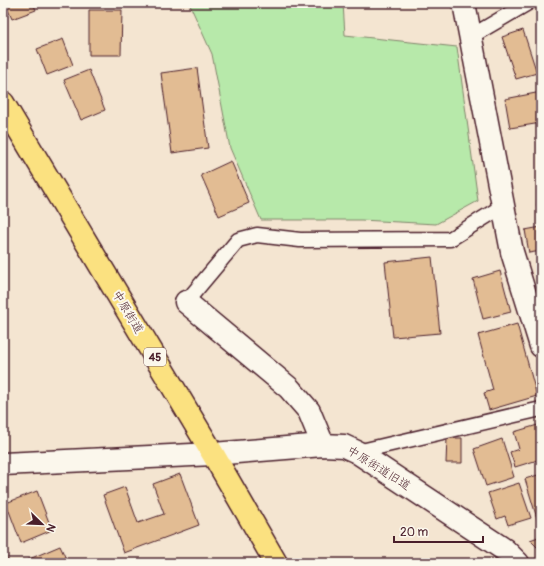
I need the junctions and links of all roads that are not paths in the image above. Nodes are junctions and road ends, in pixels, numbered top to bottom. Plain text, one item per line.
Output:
1 (464, 3) edge
2 (528, 3) edge
3 (470, 37) junction
4 (3, 103) edge
5 (503, 206) junction
6 (186, 302) joint
7 (541, 346) edge
8 (541, 409) edge
9 (323, 445) junction
10 (357, 452) junction
11 (213, 454) junction
12 (3, 464) edge
13 (276, 563) edge
14 (518, 563) edge

1 - 3 street
2 - 3 lane
3 - 5 street
4 - 11 main road, 中原街道 / 45
5 - 6 lane
5 - 7 street
6 - 9 street
8 - 10 lane
9 - 10 street, 中原街道旧道
9 - 11 street, 中原街道旧道
10 - 14 street, 中原街道旧道
11 - 12 street, 中原街道旧道
11 - 13 main road, 中原街道 / 45

